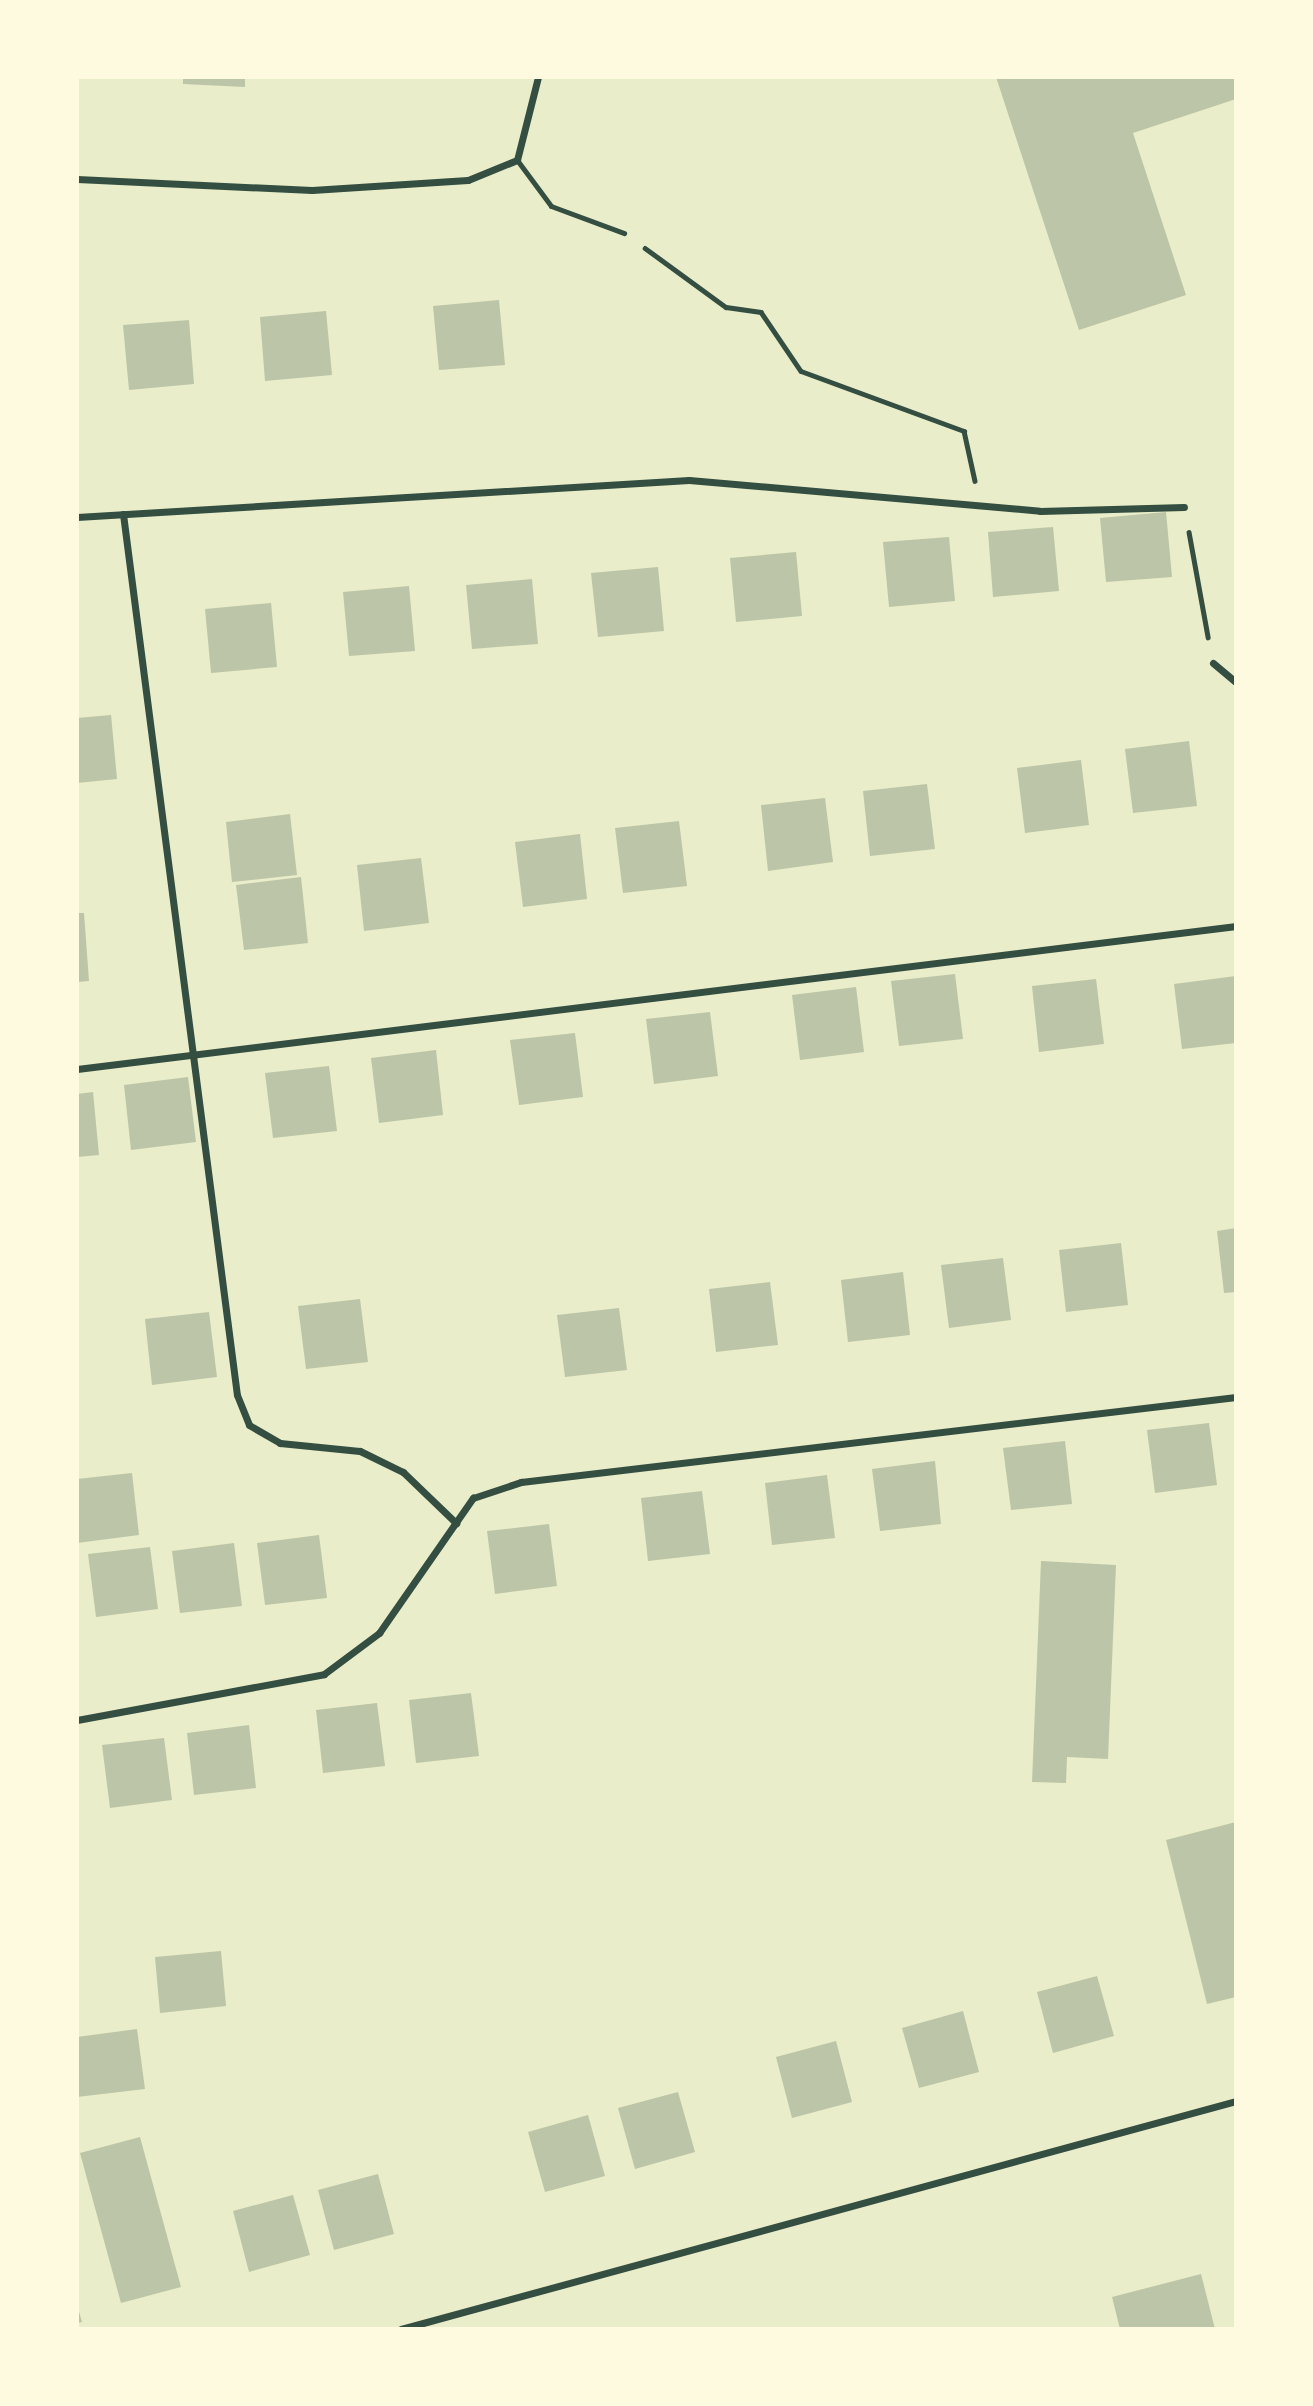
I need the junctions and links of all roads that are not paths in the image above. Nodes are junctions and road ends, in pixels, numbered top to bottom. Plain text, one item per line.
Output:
1 (538, 77) edge
2 (517, 160) junction
3 (77, 179) edge
4 (624, 233) road end
5 (1184, 508) road end
6 (124, 514) junction
7 (77, 517) edge
8 (1213, 663) road end
9 (1236, 682) edge
10 (1236, 926) edge
11 (190, 1058) junction
12 (77, 1069) edge
13 (1236, 1397) edge
14 (456, 1523) junction
15 (77, 1720) edge
16 (1236, 2101) edge
17 (401, 2329) edge

1 - 2 street
2 - 3 street
2 - 4 lane
5 - 6 street
6 - 7 street
6 - 11 street
8 - 9 street
10 - 11 street
11 - 12 street
11 - 14 street
13 - 14 street
14 - 15 street
16 - 17 street

